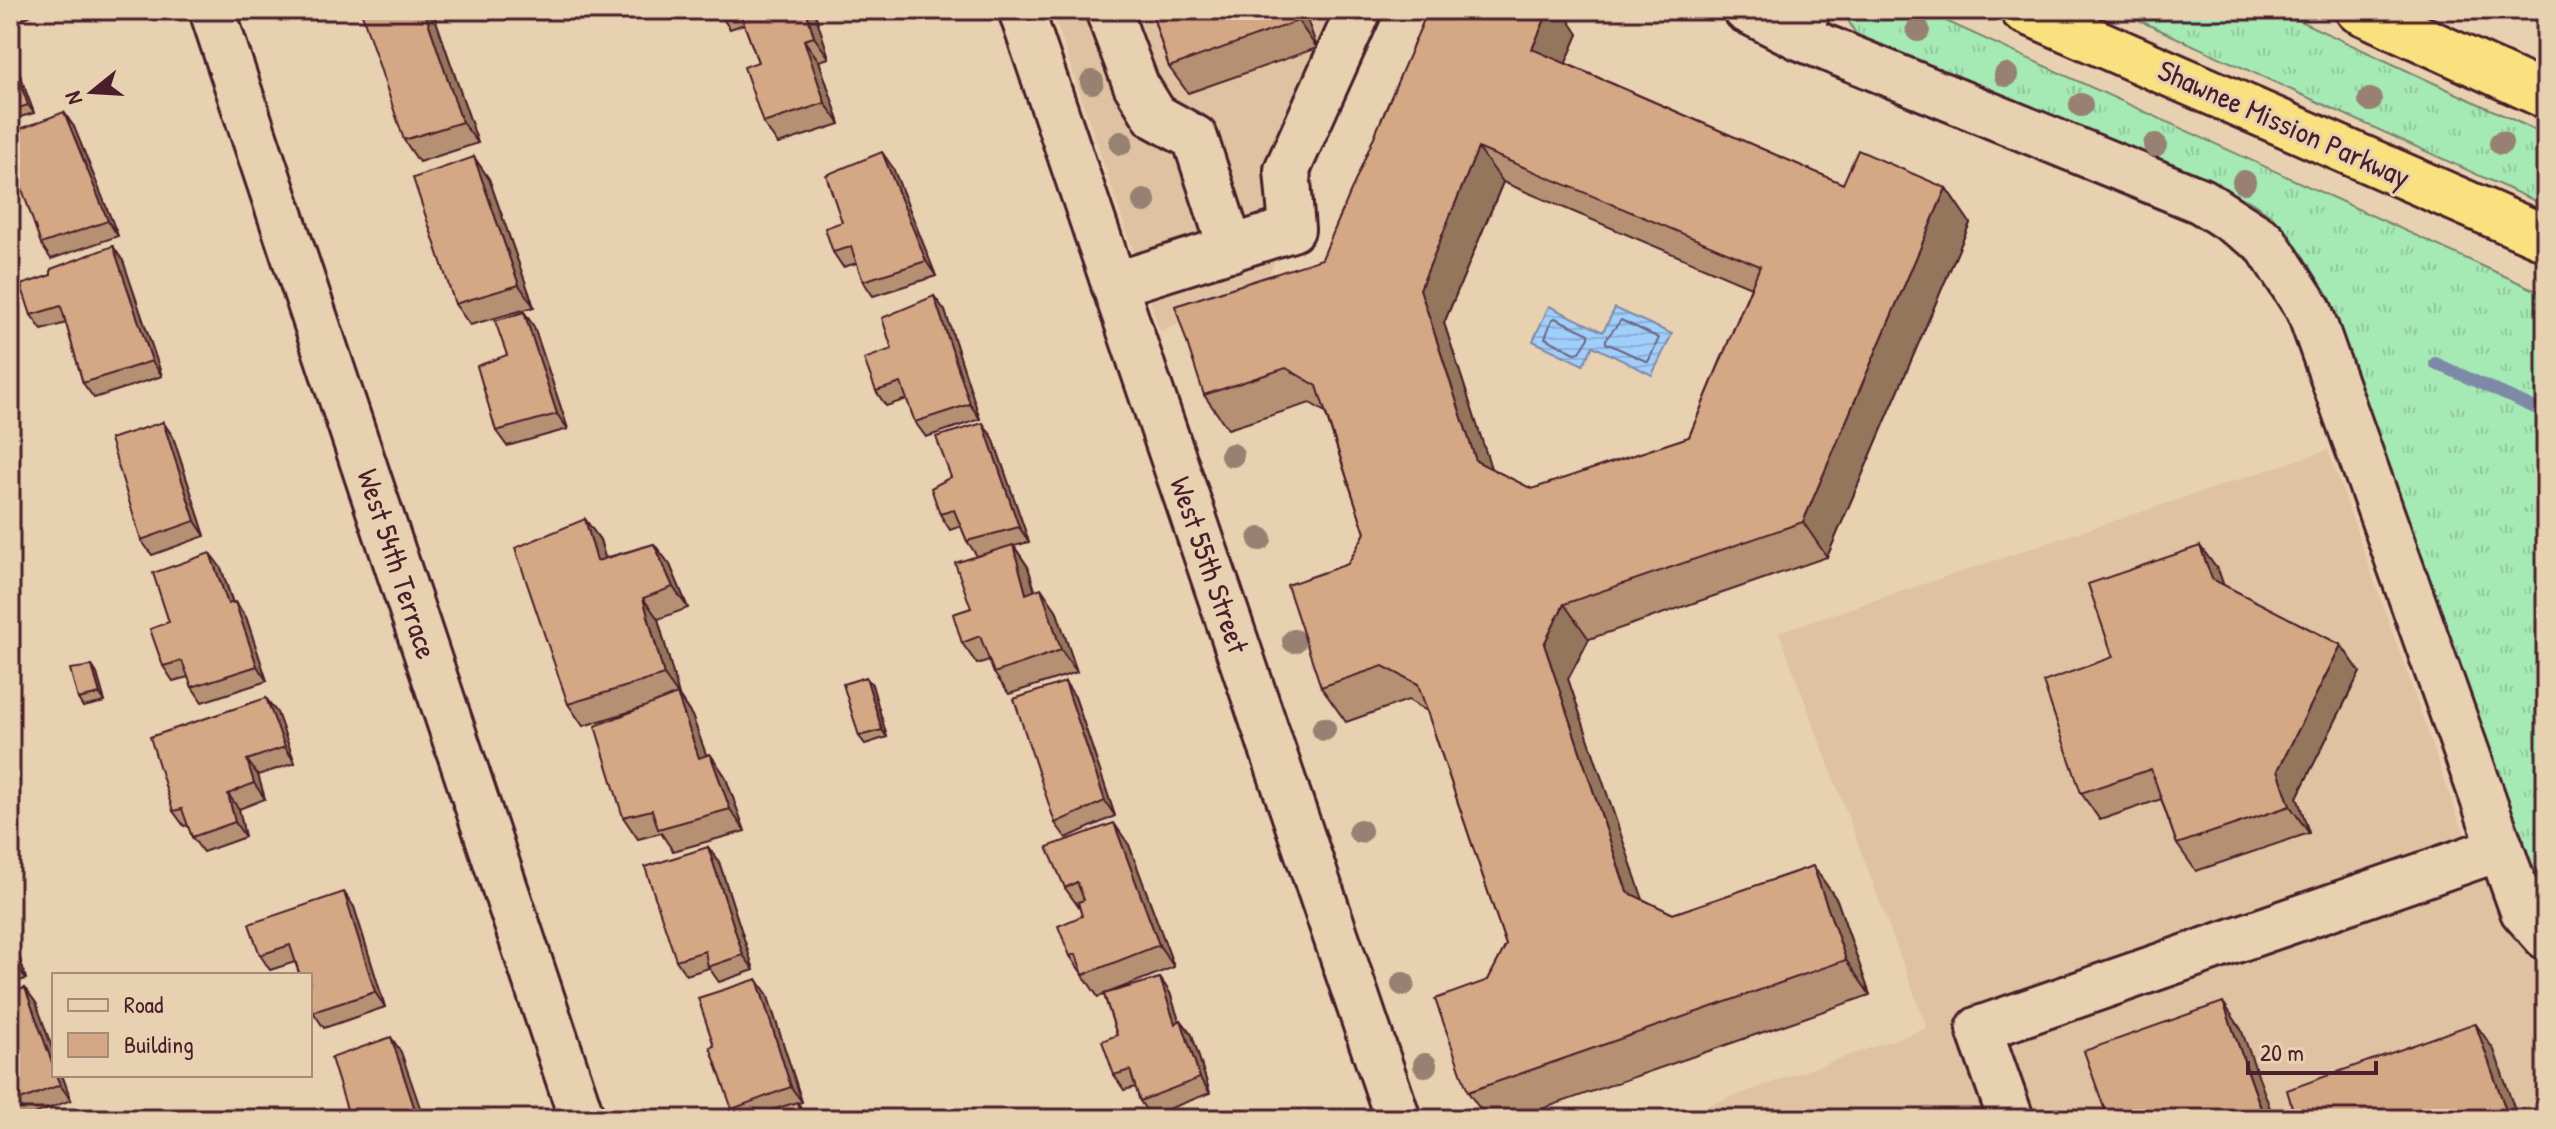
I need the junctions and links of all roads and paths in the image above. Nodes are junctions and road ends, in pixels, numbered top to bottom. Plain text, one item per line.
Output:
1 (212, 10) edge
2 (1021, 10) edge
3 (1108, 10) edge
4 (1359, 10) edge
5 (1746, 10) edge
6 (2023, 10) edge
7 (2358, 10) edge
8 (1803, 23) edge
9 (2546, 96) edge
10 (2546, 238) edge
11 (1231, 249) junction
12 (1114, 285) junction
13 (2501, 848) junction
14 (2546, 937) edge
15 (582, 1119) edge
16 (1398, 1119) edge
17 (2011, 1119) edge

1 - 15 street, West 54th Terrace
2 - 12 street, West 55th Street
3 - 11 street
4 - 11 street
5 - 8 street
6 - 10 highway, Shawnee Mission Parkway
7 - 9 highway
8 - 13 street
11 - 12 street
12 - 16 street, West 55th Street
13 - 14 street
13 - 17 street

